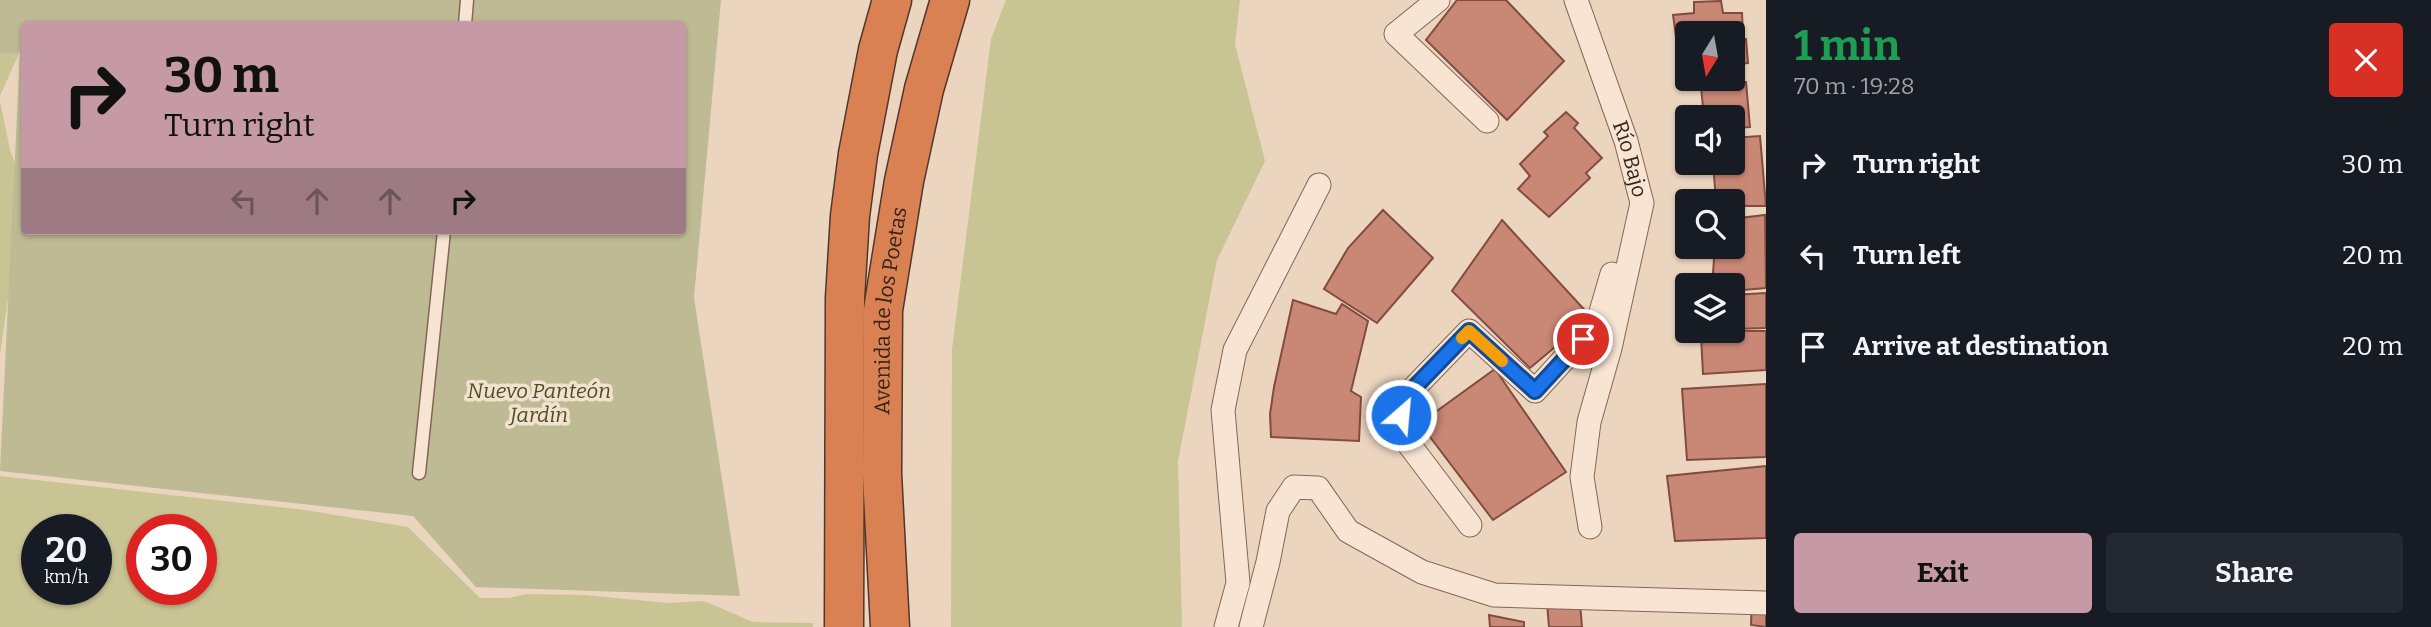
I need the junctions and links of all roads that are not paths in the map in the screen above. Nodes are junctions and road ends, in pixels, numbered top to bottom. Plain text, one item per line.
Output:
1 (467, 0) edge
2 (892, 0) edge
3 (950, 0) edge
4 (1438, 0) edge
5 (1576, 0) edge
6 (465, 21) edge
7 (1487, 121) dead end
8 (1320, 185) dead end
9 (444, 235) edge
10 (1632, 248) junction
11 (419, 473) dead end
12 (1470, 525) dead end
13 (1590, 527) dead end
14 (1766, 603) edge
15 (844, 627) edge
16 (890, 627) edge
17 (1226, 627) edge
18 (1251, 627) edge

1 - 6 lane
2 - 15 highway, Avenida de los Poetas
3 - 16 highway, Avenida de los Poetas
4 - 7 street
5 - 10 street, Río Bajo
8 - 17 street
9 - 11 lane
10 - 12 street
10 - 13 street, Río Bajo
14 - 18 street

